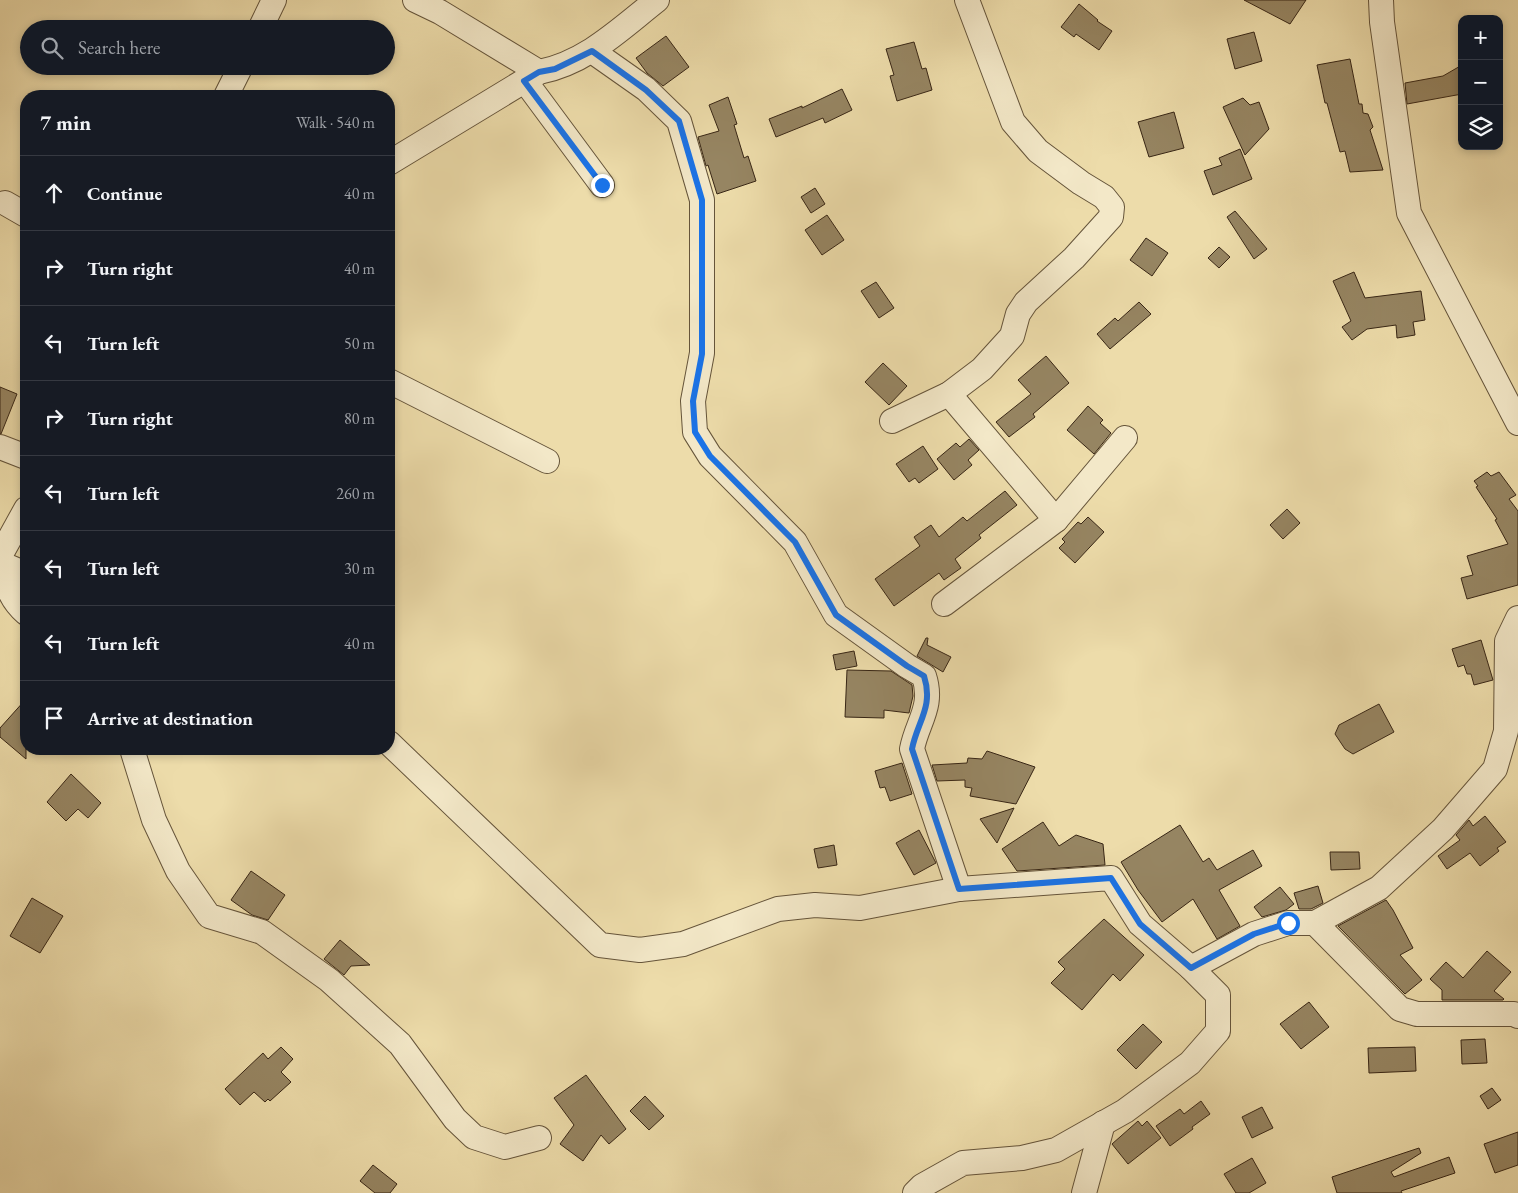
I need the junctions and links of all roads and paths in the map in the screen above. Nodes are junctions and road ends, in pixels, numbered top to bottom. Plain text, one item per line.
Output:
1 (274, 0) edge
2 (415, 0) edge
3 (657, 0) edge
4 (967, 0) edge
5 (1381, 0) edge
6 (264, 20) edge
7 (592, 51) junction
8 (236, 75) edge
9 (532, 77) junction
10 (229, 90) edge
11 (395, 159) edge
12 (602, 185) dead end
13 (5, 203) dead end
14 (20, 212) edge
15 (395, 384) edge
16 (949, 394) junction
17 (892, 421) dead end
18 (1518, 423) edge
19 (1125, 438) dead end
20 (0, 447) edge
21 (20, 455) edge
22 (547, 461) dead end
23 (1056, 520) junction
24 (20, 521) edge
25 (1, 561) edge
26 (20, 571) edge
27 (944, 604) dead end
28 (20, 608) edge
29 (1518, 618) edge
30 (395, 749) edge
31 (134, 755) edge
32 (959, 889) junction
33 (1315, 923) junction
34 (1191, 968) junction
35 (1518, 1016) edge
36 (1102, 1123) junction
37 (539, 1138) dead end
38 (915, 1193) edge
39 (1084, 1193) edge

1 - 6 street
2 - 9 street
3 - 7 street
4 - 16 street
5 - 18 street
7 - 9 street
7 - 32 street
8 - 10 street
9 - 11 street
9 - 12 street
13 - 14 street
15 - 22 street
16 - 17 street
16 - 23 street
19 - 23 street
20 - 21 street
23 - 27 street
24 - 25 street
25 - 26 street
25 - 28 street
29 - 33 street
30 - 32 street
31 - 37 street
32 - 34 street
33 - 34 street
33 - 35 street
34 - 36 street
36 - 38 street
36 - 39 street

